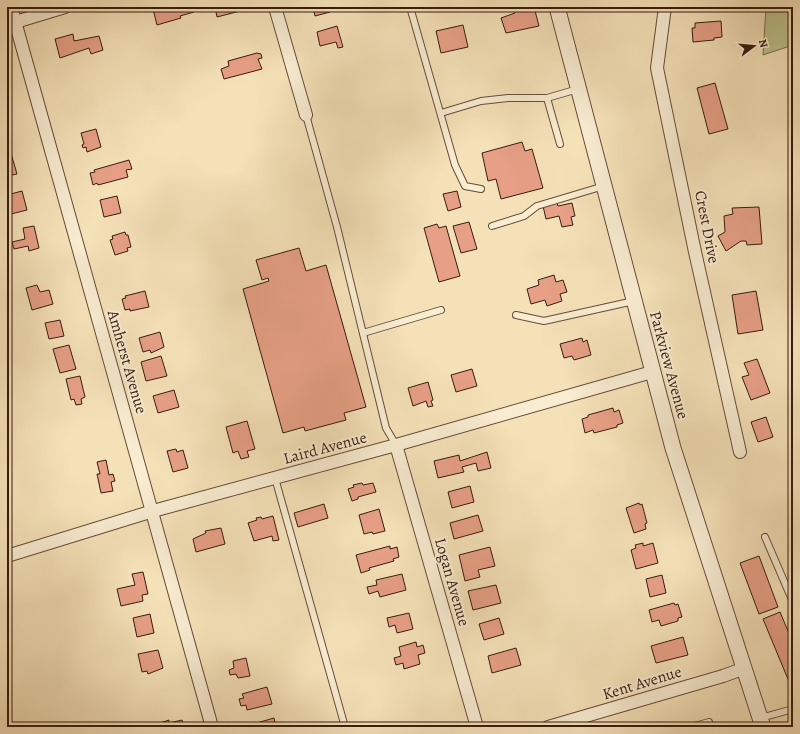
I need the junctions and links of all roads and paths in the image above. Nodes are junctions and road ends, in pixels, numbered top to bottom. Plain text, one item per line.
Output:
1 (11, 7) edge
2 (65, 7) edge
3 (275, 7) edge
4 (410, 7) edge
5 (557, 7) edge
6 (665, 7) edge
7 (11, 23) edge
8 (579, 89) junction
9 (547, 98) junction
10 (440, 113) junction
11 (306, 115) joint
12 (560, 144) dead end
13 (604, 186) junction
14 (481, 189) dead end
15 (492, 226) dead end
16 (634, 301) junction
17 (441, 310) dead end
18 (516, 315) dead end
19 (363, 333) junction
20 (652, 372) junction
21 (396, 445) junction
22 (740, 452) dead end
23 (275, 478) junction
24 (153, 511) junction
25 (765, 537) dead end
26 (7, 556) edge
27 (793, 602) edge
28 (745, 668) junction
29 (793, 709) edge
30 (762, 722) edge
31 (575, 724) edge
32 (212, 727) edge
33 (346, 727) edge
34 (477, 727) edge
35 (548, 727) edge
36 (691, 727) edge
37 (710, 727) edge

1 - 7 street, Amherst Avenue
2 - 7 street
3 - 11 street
4 - 10 lane
5 - 8 street, Parkview Avenue
6 - 22 street, Crest Drive
7 - 24 street, Amherst Avenue
8 - 9 lane
8 - 13 street, Parkview Avenue
9 - 10 lane
9 - 12 lane
10 - 14 lane
11 - 19 lane
13 - 15 lane
13 - 16 street, Parkview Avenue
16 - 18 lane
16 - 20 street, Parkview Avenue
17 - 19 lane
19 - 21 lane
20 - 21 street, Laird Avenue
20 - 28 street, Parkview Avenue
21 - 23 street, Laird Avenue
21 - 34 street, Logan Avenue
23 - 24 street, Laird Avenue
23 - 33 lane
24 - 26 street, Laird Avenue
24 - 32 street, Amherst Avenue
25 - 27 lane
28 - 30 street, Parkview Avenue
28 - 31 street, Kent Avenue
29 - 30 lane
31 - 35 street, Kent Avenue
36 - 37 lane

